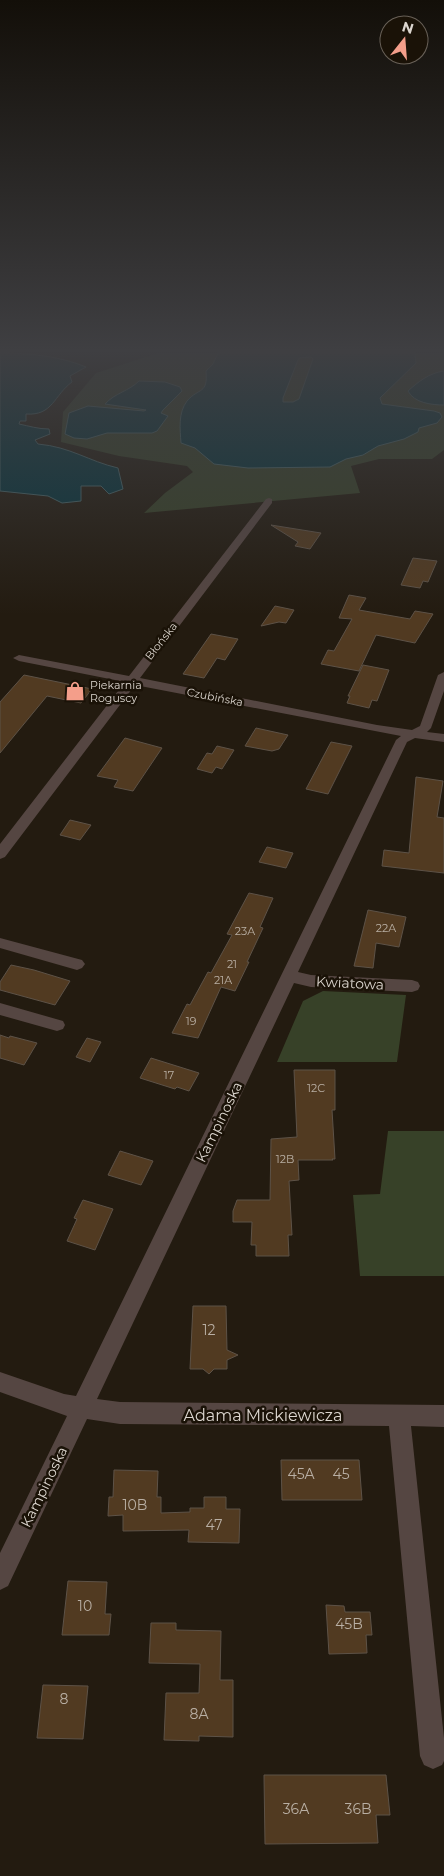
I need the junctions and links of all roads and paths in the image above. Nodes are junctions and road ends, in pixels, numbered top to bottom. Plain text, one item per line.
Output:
1 (269, 501) dead end
2 (19, 658) dead end
3 (444, 675) edge
4 (131, 680) junction
5 (412, 734) junction
6 (444, 738) edge
7 (0, 854) edge
8 (0, 943) edge
9 (77, 964) dead end
10 (290, 976) junction
11 (412, 986) dead end
12 (0, 1009) edge
13 (57, 1025) dead end
14 (0, 1382) edge
15 (82, 1409) junction
16 (399, 1416) junction
17 (444, 1416) edge
18 (0, 1578) edge
19 (433, 1756) dead end

1 - 4 street, Błońska
2 - 4 street, Czubińska
3 - 5 street, Kampinoska
4 - 5 street, Czubińska
4 - 7 street, Błońska
5 - 6 street, Czubińska
5 - 10 street, Kampinoska
8 - 9 street
10 - 11 street, Kwiatowa
10 - 15 street, Kampinoska
12 - 13 street
14 - 15 street, Adama Mickiewicza
15 - 16 street, Adama Mickiewicza
15 - 18 street, Kampinoska
16 - 17 street, Adama Mickiewicza
16 - 19 street

